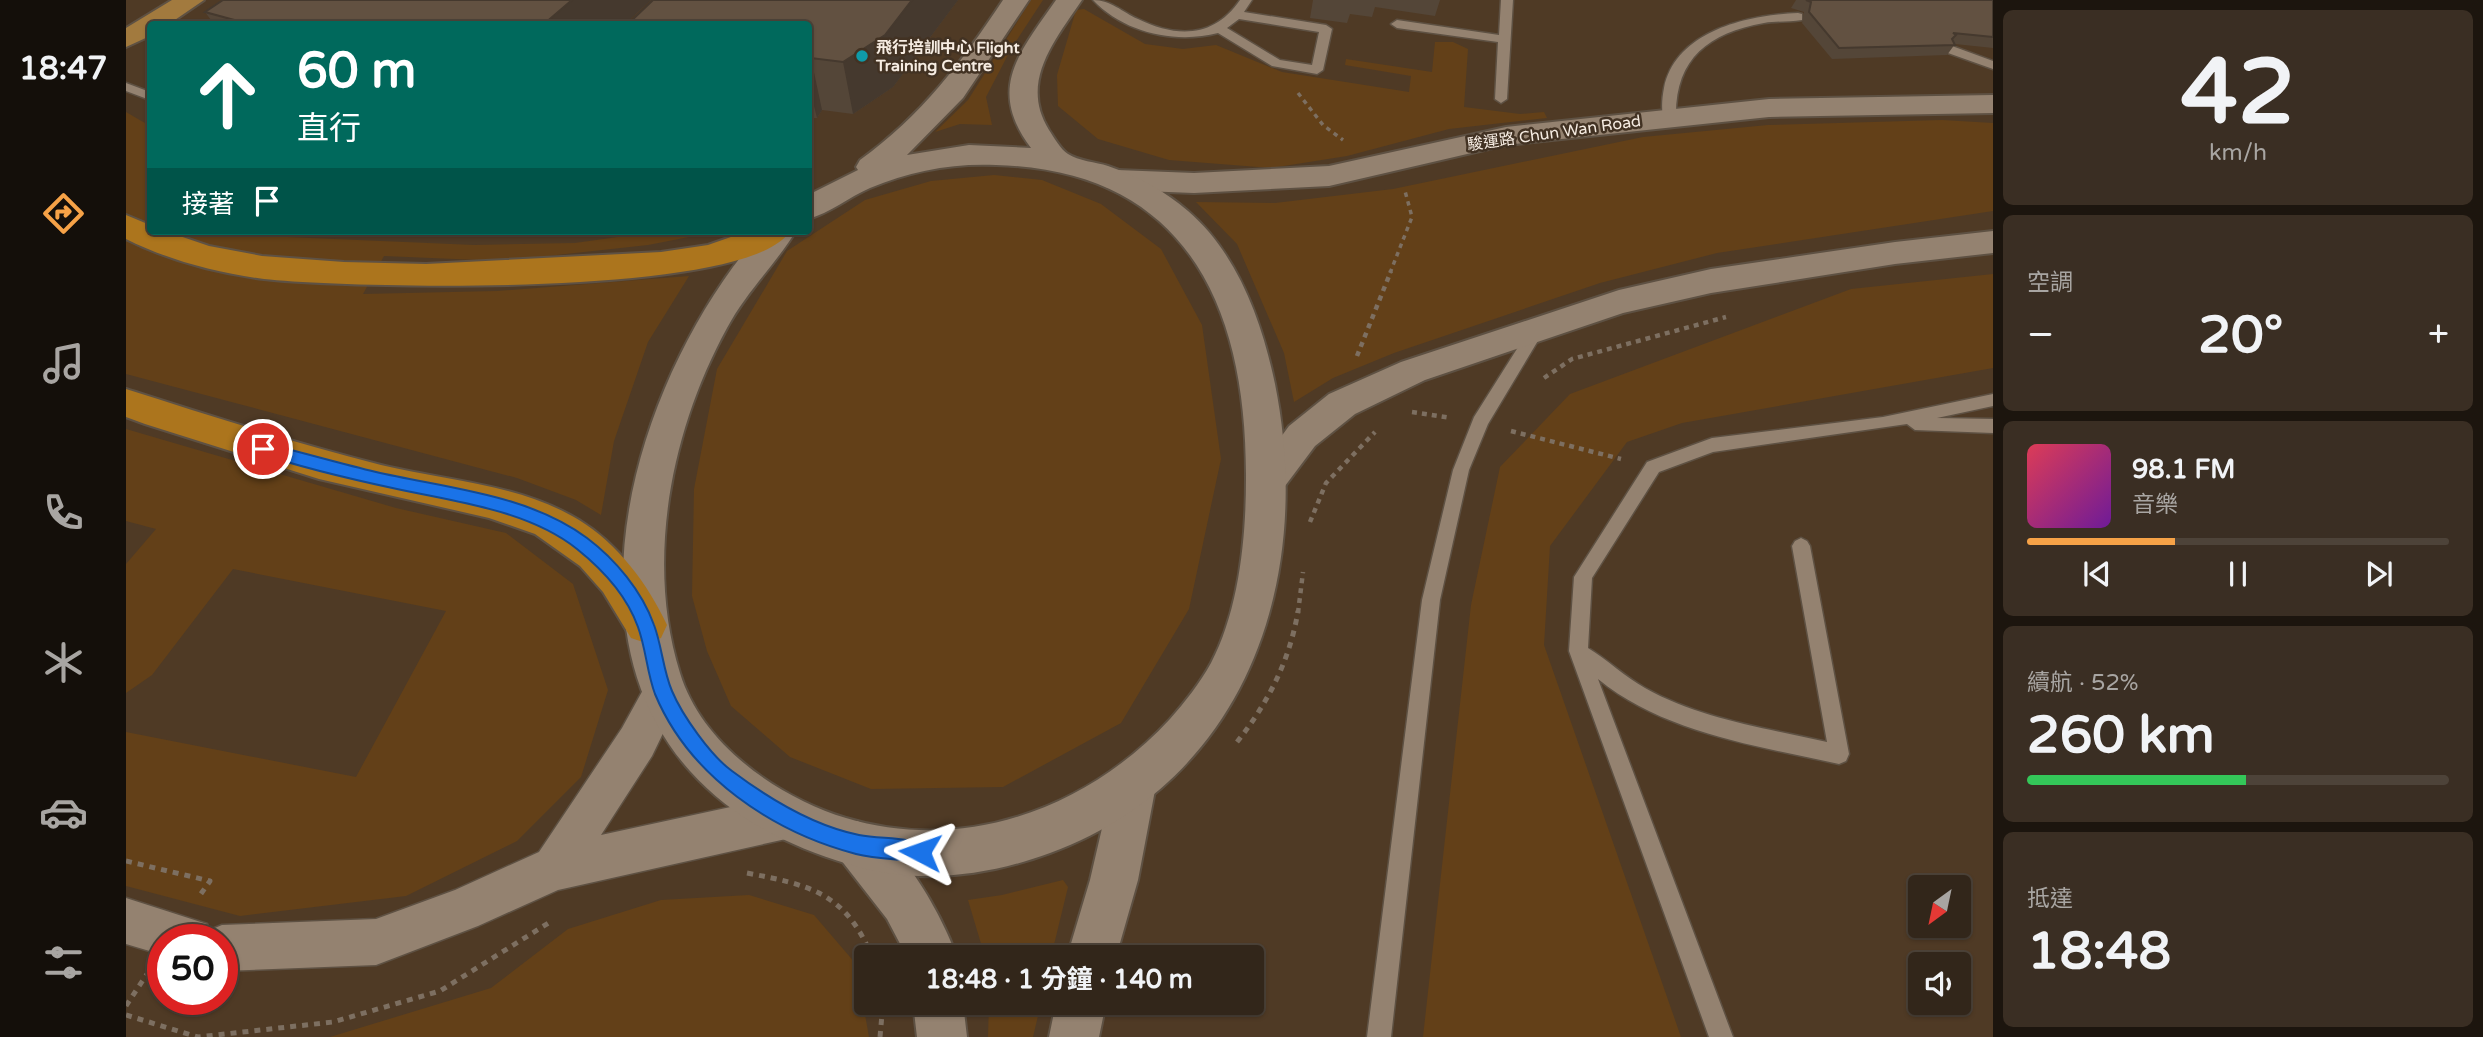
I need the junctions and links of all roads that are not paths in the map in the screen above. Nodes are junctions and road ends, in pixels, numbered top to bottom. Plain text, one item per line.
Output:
1 (191, 0) edge
2 (1016, 0) edge
3 (1069, 0) edge
4 (1098, 0) edge
5 (1246, 0) edge
6 (1507, 0) edge
7 (1239, 15) junction
8 (1798, 16) dead end
9 (155, 21) edge
10 (1397, 24) dead end
11 (147, 26) edge
12 (1218, 29) junction
13 (126, 38) edge
14 (1504, 39) junction
15 (1952, 50) edge
16 (1993, 65) edge
17 (126, 87) edge
18 (147, 92) edge
19 (1501, 99) dead end
20 (1993, 104) edge
21 (1669, 117) junction
22 (1058, 162) junction
23 (1117, 180) junction
24 (815, 204) edge
25 (126, 226) edge
26 (766, 235) edge
27 (776, 235) edge
28 (1993, 242) edge
29 (1537, 329) junction
30 (1993, 400) edge
31 (126, 402) edge
32 (1883, 423) junction
33 (1993, 426) edge
34 (1266, 483) junction
35 (1801, 546) dead end
36 (646, 625) junction
37 (1578, 651) junction
38 (663, 692) junction
39 (1135, 785) junction
40 (786, 817) junction
41 (857, 844) junction
42 (555, 868) junction
43 (126, 921) edge
44 (147, 934) edge
45 (927, 945) edge
46 (1095, 945) edge
47 (238, 947) edge
48 (940, 1015) edge
49 (1079, 1015) edge
50 (1727, 1036) edge
51 (942, 1037) edge
52 (1074, 1037) edge
53 (1379, 1037) edge

1 - 9 main road
2 - 24 main road
3 - 22 main road
4 - 12 lane
5 - 7 lane
6 - 14 lane
7 - 12 lane
7 - 12 lane
8 - 21 lane
10 - 14 lane
11 - 13 main road
14 - 19 lane
15 - 16 lane
17 - 18 lane
20 - 21 main road, 駿運路 Chun Wan Road
21 - 23 main road, 駿運路 Chun Wan Road
22 - 23 main road
22 - 24 main road
23 - 34 main road
25 - 26 highway
27 - 36 main road
28 - 29 main road
29 - 34 main road
29 - 53 lane
30 - 32 lane
31 - 36 highway
32 - 33 lane
32 - 37 lane
34 - 39 main road
35 - 37 lane
36 - 38 main road
37 - 50 lane
38 - 40 main road
38 - 42 street
39 - 41 main road
39 - 46 main road
40 - 41 main road
40 - 42 street
41 - 45 main road
42 - 47 street
43 - 44 street
48 - 51 main road
49 - 52 main road

